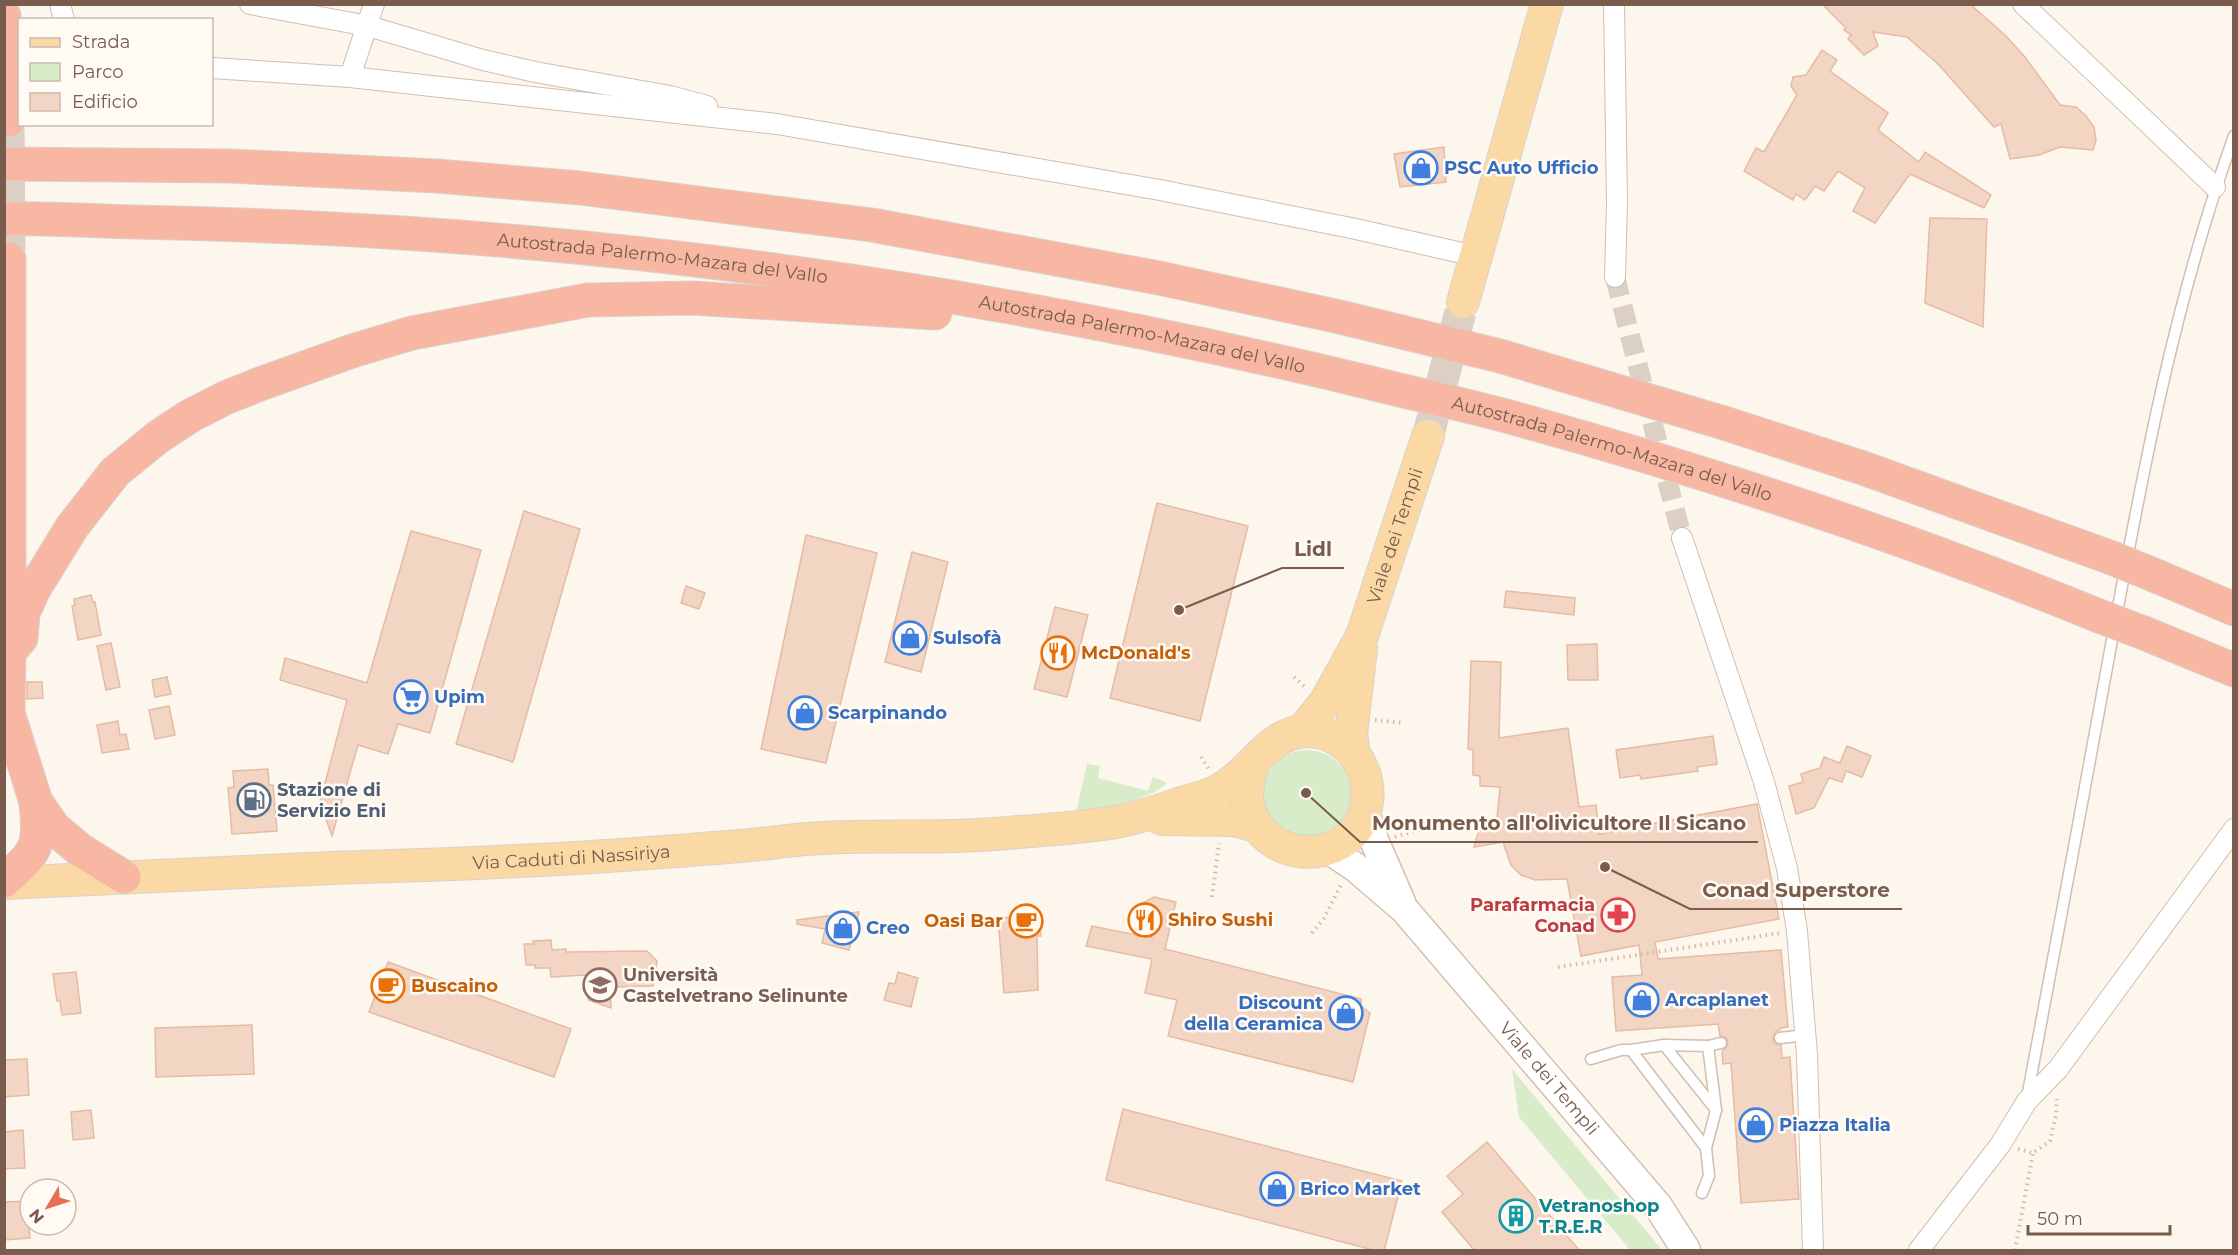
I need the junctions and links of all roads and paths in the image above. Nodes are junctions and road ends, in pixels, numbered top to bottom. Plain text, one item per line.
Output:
1 (250, 4) edge
2 (374, 4) edge
3 (1547, 4) edge
4 (1614, 4) edge
5 (2023, 4) edge
6 (4, 16) edge
7 (368, 26) junction
8 (213, 68) edge
9 (350, 77) junction
10 (777, 124) junction
11 (6, 134) edge
12 (2234, 136) edge
13 (4, 164) edge
14 (231, 166) junction
15 (2215, 187) junction
16 (4, 219) edge
17 (1474, 256) junction
18 (9, 259) dead end
19 (1615, 277) tunnel mouth
20 (1463, 302) tunnel mouth
21 (1277, 360) junction
22 (1428, 436) tunnel mouth
23 (1682, 538) tunnel mouth
24 (2234, 609) edge
25 (1362, 636) junction
26 (7, 646) edge
27 (2234, 670) edge
28 (6, 727) edge
29 (1302, 731) junction
30 (1354, 754) junction
31 (1253, 764) junction
32 (36, 802) junction
33 (1365, 812) junction
34 (1137, 818) junction
35 (1257, 826) junction
36 (2234, 829) edge
37 (1328, 849) junction
38 (124, 877) junction
39 (4, 882) edge
40 (1404, 909) junction
41 (1797, 931) junction
42 (1558, 967) dead end
43 (1806, 1035) junction
44 (1780, 1038) dead end
45 (1721, 1043) dead end
46 (1664, 1045) junction
47 (1708, 1046) junction
48 (1631, 1050) junction
49 (1591, 1059) dead end
50 (2058, 1069) junction
51 (2027, 1101) junction
52 (1716, 1110) junction
53 (2000, 1144) junction
54 (1707, 1148) junction
55 (2033, 1152) junction
56 (1702, 1193) dead end
57 (1686, 1251) edge
58 (1813, 1251) edge
59 (1919, 1251) edge
60 (2015, 1251) edge

1 - 7 street
2 - 7 street
3 - 17 main road
4 - 19 street
5 - 15 street
6 - 11 highway
7 - 9 street
7 - 10 street
8 - 9 street
9 - 10 street
10 - 17 street
11 - 14 highway
12 - 15 lane
13 - 14 highway
14 - 24 highway, bridge
15 - 51 lane
16 - 21 highway, Autostrada Palermo-Mazara del Vallo
17 - 20 main road
18 - 26 highway
21 - 26 highway
21 - 27 highway, Autostrada Palermo-Mazara del Vallo, bridge
22 - 25 main road, Viale dei Templi
23 - 41 street
25 - 29 main road
25 - 30 main road
26 - 28 highway
28 - 32 highway
29 - 30 main road
29 - 31 main road
30 - 33 main road
31 - 34 main road
31 - 35 main road
32 - 38 highway
32 - 39 highway
33 - 37 main road
33 - 40 main road
34 - 35 main road
34 - 38 main road, Via Caduti di Nassiriya
35 - 37 main road
36 - 50 street
37 - 40 main road
38 - 39 main road, Via Caduti di Nassiriya
40 - 57 main road, Viale dei Templi
41 - 42 path
41 - 43 street
43 - 44 lane
43 - 58 street
45 - 47 lane
46 - 47 lane
46 - 48 lane
46 - 52 lane
47 - 52 lane
48 - 49 lane
48 - 54 lane
50 - 51 street
50 - 55 path
51 - 53 street
52 - 54 lane
53 - 55 path
53 - 59 street
54 - 56 lane
55 - 60 path

